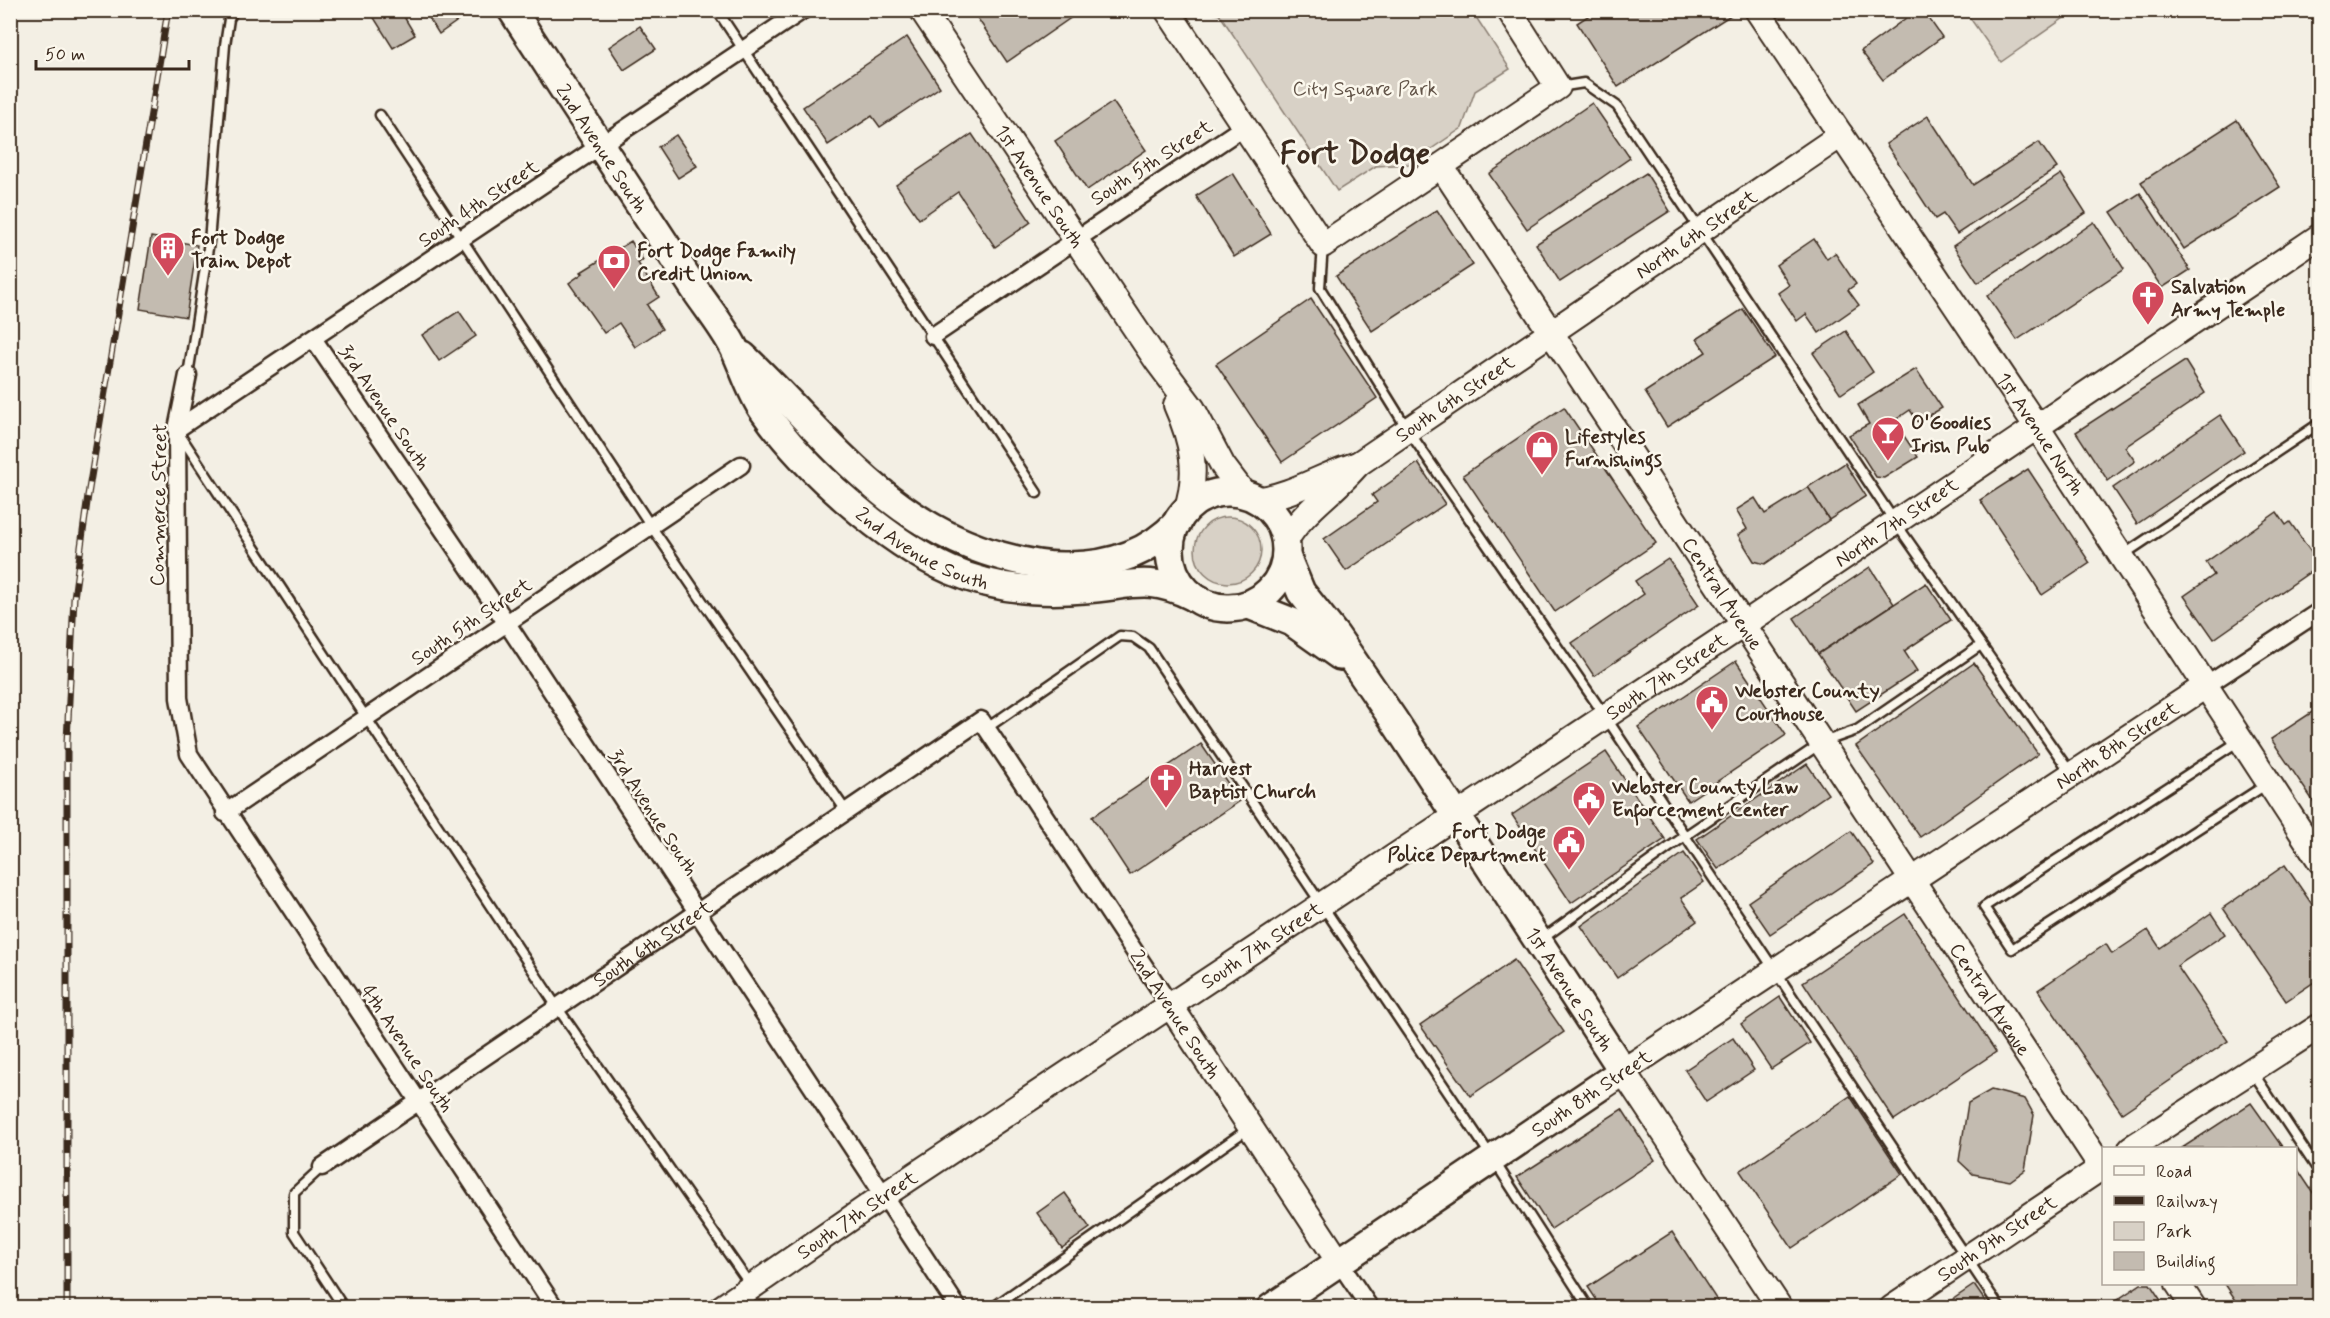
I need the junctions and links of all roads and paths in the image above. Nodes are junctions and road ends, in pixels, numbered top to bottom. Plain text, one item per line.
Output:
1 (234, 10) edge
2 (512, 10) edge
3 (717, 10) edge
4 (803, 10) edge
5 (922, 10) edge
6 (1167, 10) edge
7 (1509, 10) edge
8 (1757, 10) edge
9 (744, 50) junction
10 (1558, 87) junction
11 (380, 114) dead end
12 (1245, 126) junction
13 (1841, 135) junction
14 (600, 146) junction
15 (1441, 166) junction
16 (1701, 231) junction
17 (2319, 236) edge
18 (1075, 238) junction
19 (460, 240) junction
20 (1323, 245) junction
21 (1550, 334) junction
22 (933, 336) junction
23 (314, 340) junction
24 (733, 347) junction
25 (1157, 361) junction
26 (188, 375) joint
27 (2319, 423) edge
28 (2037, 427) junction
29 (177, 429) junction
30 (1408, 430) junction
31 (1358, 464) junction
32 (741, 465) dead end
33 (1037, 493) dead end
34 (1250, 497) junction
35 (1182, 516) junction
36 (1895, 522) junction
37 (651, 526) junction
38 (1286, 549) junction
39 (2121, 557) junction
40 (1192, 596) junction
41 (1249, 605) junction
42 (2319, 611) edge
43 (506, 622) junction
44 (1743, 625) junction
45 (1981, 645) junction
46 (1360, 672) junction
47 (2204, 687) junction
48 (1605, 716) junction
49 (366, 719) junction
50 (984, 724) junction
51 (2240, 741) junction
52 (1823, 742) junction
53 (2072, 774) junction
54 (2268, 783) junction
55 (846, 812) junction
56 (225, 813) junction
57 (1456, 814) junction
58 (1685, 836) junction
59 (2319, 861) edge
60 (1912, 879) junction
61 (1322, 904) junction
62 (695, 913) junction
63 (1539, 941) junction
64 (1774, 971) junction
65 (1170, 1005) junction
66 (557, 1007) junction
67 (2319, 1026) edge
68 (2251, 1070) junction
69 (1623, 1071) junction
70 (418, 1101) junction
71 (1251, 1127) junction
72 (2133, 1147) edge
73 (1493, 1159) junction
74 (2102, 1166) edge
75 (322, 1167) joint
76 (2102, 1169) edge
77 (2319, 1173) edge
78 (883, 1196) junction
79 (1966, 1258) junction
80 (1339, 1262) junction
81 (2179, 1285) edge
82 (751, 1287) junction
83 (344, 1308) edge
84 (555, 1308) edge
85 (721, 1308) edge
86 (958, 1308) edge
87 (992, 1308) edge
88 (1271, 1308) edge
89 (1370, 1308) edge
90 (1589, 1308) edge
91 (1780, 1308) edge
92 (1892, 1308) edge
93 (2000, 1308) edge
94 (2194, 1308) edge

1 - 26 lane, Commerce Street
2 - 14 main road, 2nd Avenue South
3 - 9 lane
4 - 9 street, South 4th Street
5 - 18 main road, 1st Avenue South
6 - 12 main road
7 - 10 main road
8 - 13 main road, 1st Avenue North
9 - 14 street, South 4th Street
9 - 22 lane
10 - 15 main road
10 - 16 lane
11 - 19 lane
12 - 18 street, South 5th Street
12 - 20 main road
13 - 16 main road, North 6th Street
13 - 28 main road, 1st Avenue North
14 - 19 street, South 4th Street
14 - 24 main road, 2nd Avenue South
15 - 20 main road
15 - 21 main road, Central Avenue
16 - 21 main road, North 6th Street
16 - 36 lane
17 - 28 main road, North 7th Street
18 - 22 street, South 5th Street
18 - 25 main road, 1st Avenue South
19 - 23 street, South 4th Street
19 - 37 lane
20 - 30 lane
21 - 30 main road, South 6th Street
21 - 44 main road, Central Avenue
22 - 33 lane
23 - 29 street, South 4th Street
23 - 43 street, 3rd Avenue South
24 - 35 main road, 2nd Avenue South
24 - 40 main road, 2nd Avenue South
25 - 34 main road, 1st Avenue South
25 - 35 main road, 1st Avenue South
26 - 29 street, Commerce Street
27 - 39 lane
28 - 36 main road, North 7th Street
28 - 39 main road, 1st Avenue North
29 - 49 lane
29 - 56 street, Commerce Street
30 - 31 main road, South 6th Street
30 - 48 lane
31 - 34 main road, South 6th Street
31 - 38 main road, South 6th Street
32 - 37 street, South 5th Street
34 - 35 main road
34 - 38 main road, 1st Avenue South
35 - 40 main road, 1st Avenue South
36 - 44 main road, North 7th Street
36 - 45 lane
37 - 43 street, South 5th Street
37 - 55 lane
38 - 41 main road
38 - 46 main road, 1st Avenue South
39 - 47 main road, 1st Avenue North
40 - 41 main road, 1st Avenue South
41 - 46 main road, 1st Avenue South
42 - 47 street, North 8th Street
43 - 49 street, South 5th Street
43 - 62 street, 3rd Avenue South
44 - 48 main road, South 7th Street
44 - 52 main road, Central Avenue
45 - 52 lane
45 - 53 lane
46 - 57 main road, 1st Avenue South
47 - 51 main road, 1st Avenue North
47 - 53 main road, North 8th Street
48 - 57 main road, South 7th Street
48 - 58 lane
49 - 56 street, South 5th Street
49 - 66 lane
50 - 55 street, South 6th Street
50 - 61 lane
50 - 65 street, 2nd Avenue South
51 - 54 main road, 1st Avenue North
51 - 54 lane
52 - 58 lane
52 - 60 main road, Central Avenue
53 - 60 main road, North 8th Street
54 - 59 main road, 1st Avenue North
55 - 62 street, South 6th Street
56 - 70 street, 4th Avenue South
57 - 61 main road, South 7th Street
57 - 63 main road, 1st Avenue South
58 - 63 lane
58 - 64 lane
60 - 64 main road, South 8th Street
60 - 74 main road, Central Avenue
61 - 65 main road, South 7th Street
61 - 73 lane
62 - 66 street, South 6th Street
62 - 78 street, 3rd Avenue South
63 - 69 main road, 1st Avenue South
64 - 69 main road, South 8th Street
64 - 79 lane
65 - 71 main road, 2nd Avenue South
65 - 78 main road, South 7th Street
66 - 70 street, South 6th Street
66 - 82 lane
67 - 68 main road
68 - 72 main road
68 - 77 lane
69 - 73 main road, South 8th Street
69 - 91 main road, 1st Avenue South
70 - 75 street, South 6th Street
70 - 84 street, 4th Avenue South
71 - 80 main road, 2nd Avenue South
71 - 87 lane
73 - 80 main road, South 8th Street
73 - 90 lane
75 - 83 lane
76 - 79 main road, South 9th Street
78 - 82 main road, South 7th Street
78 - 86 street, 3rd Avenue South
79 - 92 main road, South 9th Street
79 - 93 lane
80 - 88 main road, South 8th Street
80 - 89 street, 2nd Avenue South
81 - 94 main road
82 - 85 main road, South 7th Street

